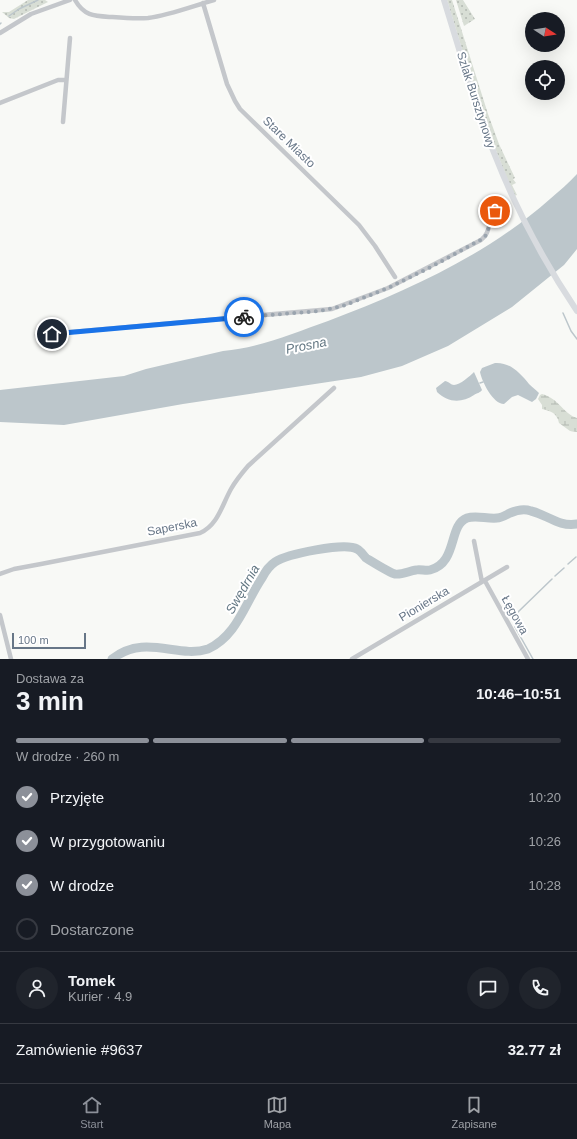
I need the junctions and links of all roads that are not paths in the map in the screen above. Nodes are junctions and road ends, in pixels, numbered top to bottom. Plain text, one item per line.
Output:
1 (70, 0) edge
2 (75, 0) edge
3 (212, 0) edge
4 (444, 0) edge
5 (203, 3) junction
6 (0, 33) edge
7 (70, 38) dead end
8 (66, 80) junction
9 (0, 104) edge
10 (63, 122) dead end
11 (495, 211) dead end
12 (395, 277) dead end
13 (577, 312) edge
14 (37, 335) dead end
15 (334, 388) dead end
16 (474, 541) dead end
17 (507, 567) dead end
18 (0, 574) edge
19 (483, 582) junction
20 (0, 615) edge
21 (12, 659) edge
22 (352, 659) edge
23 (528, 659) edge

1 - 6 street
2 - 5 street
3 - 5 street
4 - 13 main road, Szlak Bursztynowy
5 - 12 street, Stare Miasto
7 - 8 street
8 - 9 street
8 - 10 street
11 - 14 street
15 - 18 street, Saperska
16 - 19 street, Łęgowa
17 - 19 street, Pionierska
19 - 22 street, Pionierska
19 - 23 street, Łęgowa
20 - 21 street

